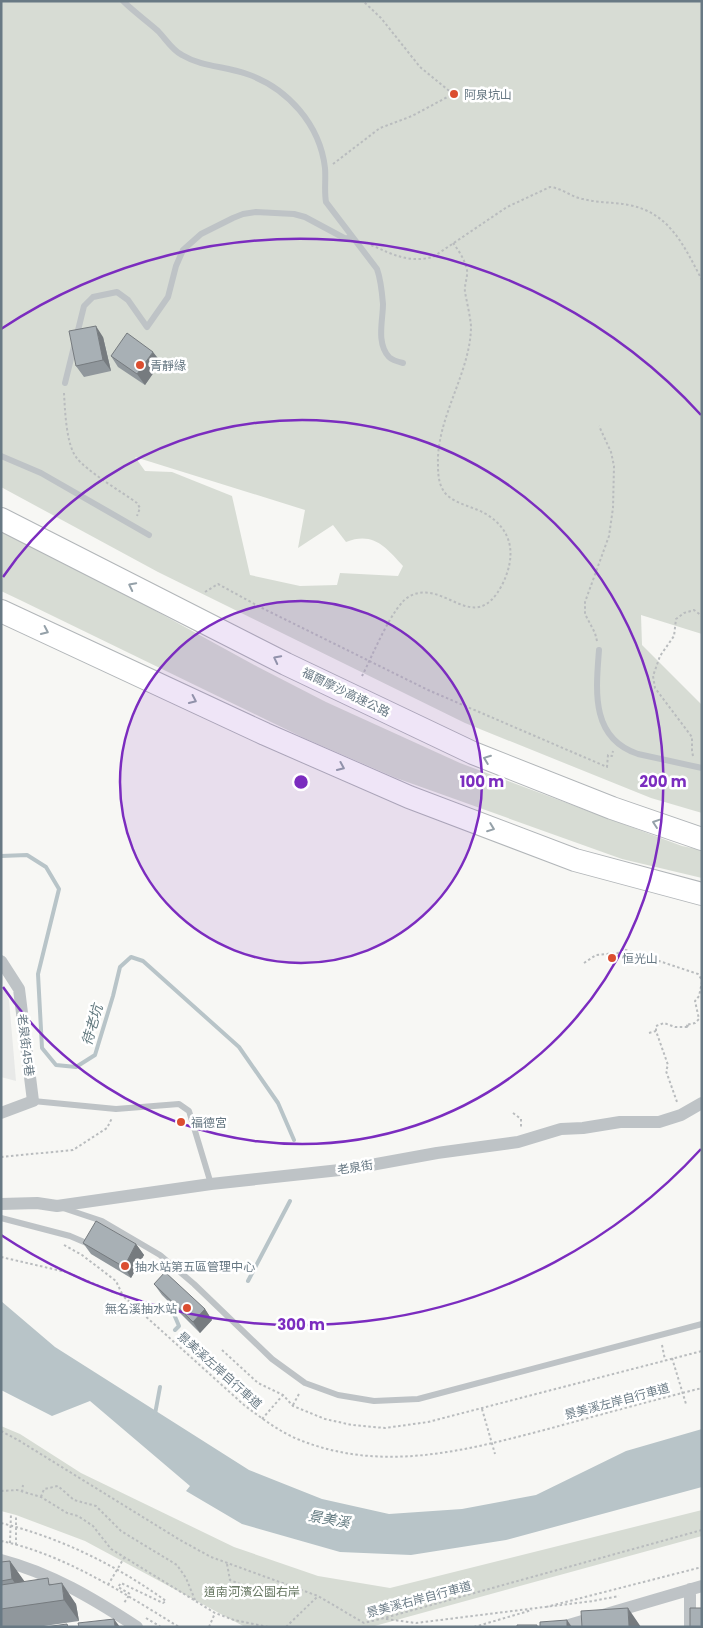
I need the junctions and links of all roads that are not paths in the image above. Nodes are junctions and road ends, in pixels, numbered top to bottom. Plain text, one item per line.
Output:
1 (123, 1) edge
2 (351, 236) junction
3 (403, 363) dead end
4 (65, 383) road end
5 (1, 456) edge
6 (1, 519) edge
7 (149, 535) dead end
8 (1, 611) edge
9 (599, 650) road end
10 (700, 768) edge
11 (702, 839) edge
12 (702, 894) edge
13 (1, 961) edge
14 (33, 1101) junction
15 (702, 1103) edge
16 (1, 1113) edge
17 (211, 1184) junction
18 (1, 1204) edge
19 (57, 1206) junction
20 (1, 1218) edge
21 (94, 1246) edge
22 (702, 1324) edge
23 (1, 1560) edge
24 (696, 1587) edge
25 (136, 1624) edge
26 (562, 1627) edge
27 (690, 1627) edge

1 - 2 lane
2 - 3 lane
2 - 4 lane
5 - 7 lane
11 -> 6 highway, 福爾摩沙高速公路
8 -> 12 highway
9 - 10 lane
13 - 14 street, 老泉街45巷
14 - 16 street
14 - 17 lane
15 - 17 street, 老泉街
17 - 19 street, 老泉街
18 - 19 street, 老泉街
19 - 22 lane
20 - 21 lane
23 - 25 street
24 - 26 street
24 - 27 street

